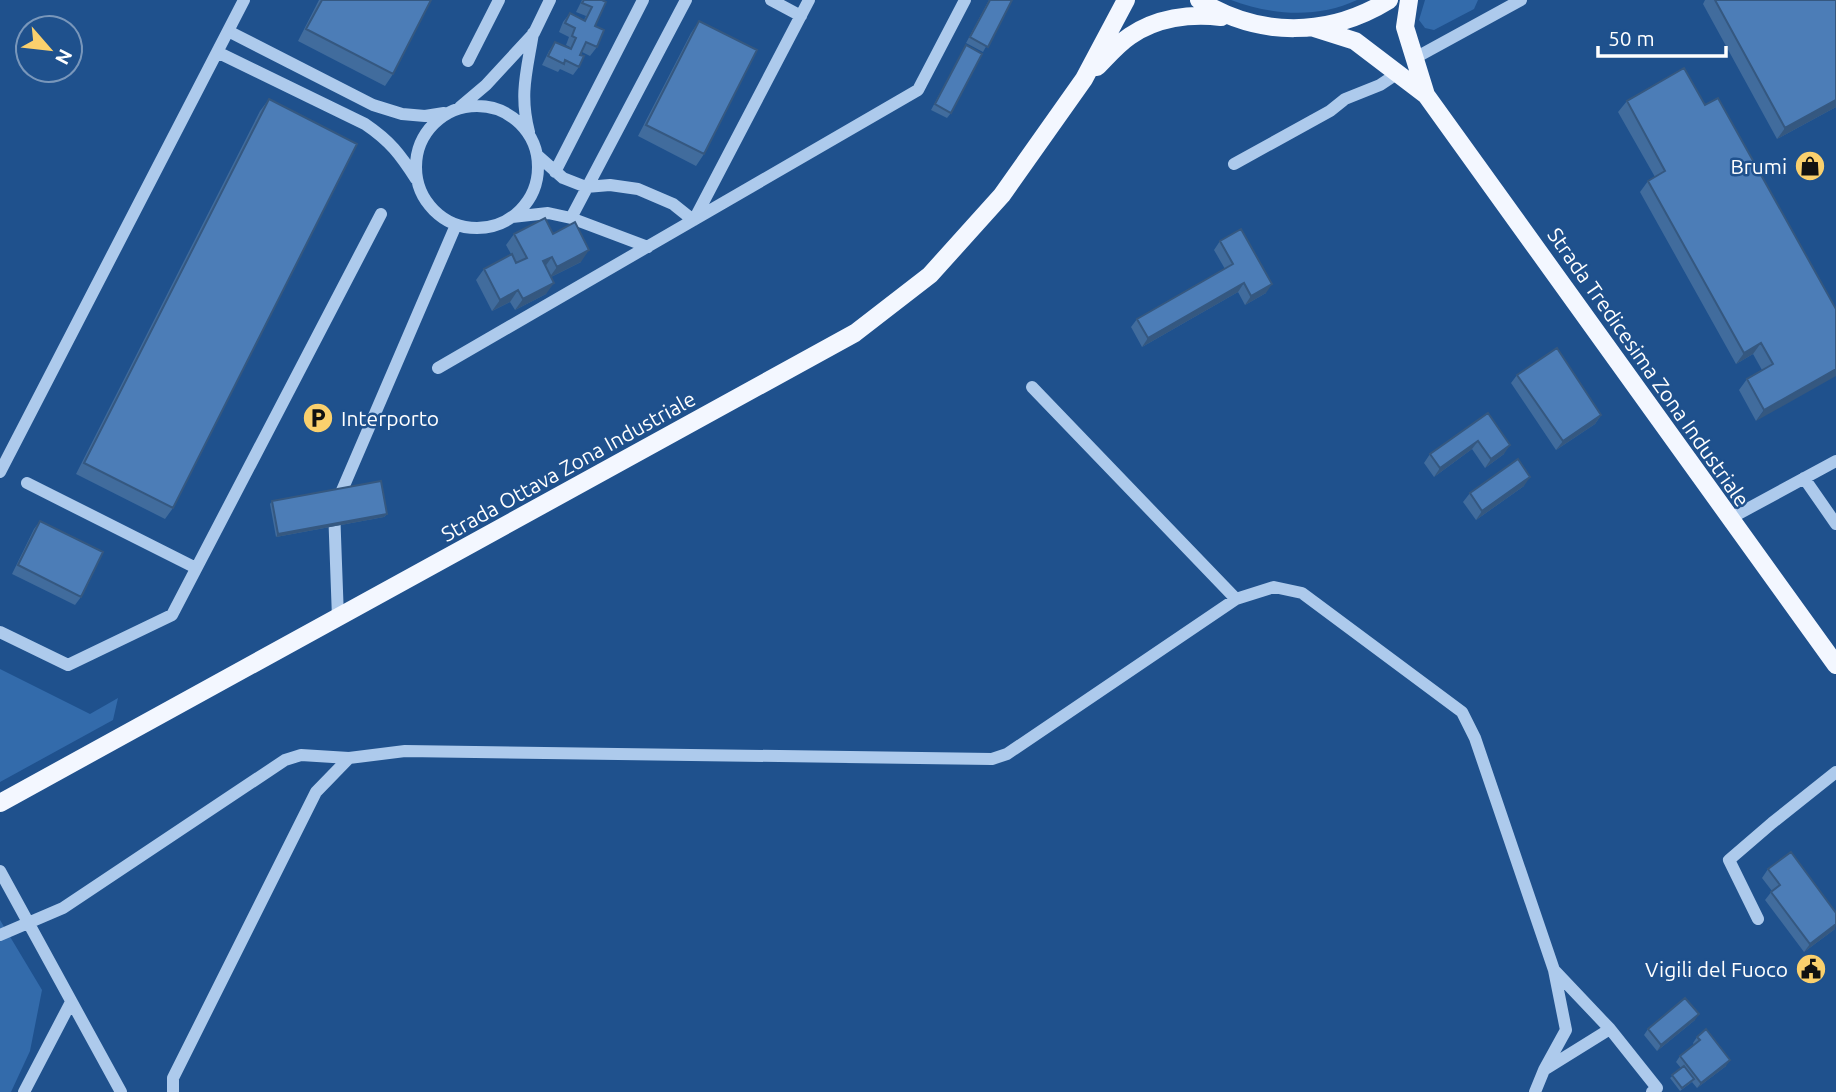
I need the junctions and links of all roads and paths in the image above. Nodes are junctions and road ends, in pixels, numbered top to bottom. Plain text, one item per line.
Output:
1 (244, 0) edge
2 (499, 0) edge
3 (550, 0) edge
4 (643, 0) edge
5 (686, 0) edge
6 (771, 0) edge
7 (809, 0) edge
8 (965, 0) edge
9 (1126, 0) edge
10 (1199, 0) edge
11 (1389, 0) edge
12 (1409, 0) edge
13 (1521, 0) edge
14 (801, 16) junction
15 (1236, 19) junction
16 (1314, 28) junction
17 (228, 31) junction
18 (534, 33) junction
19 (217, 52) junction
20 (1415, 58) junction
21 (468, 61) dead end
22 (1398, 73) junction
23 (1084, 79) junction
24 (1426, 94) junction
25 (454, 110) junction
26 (530, 137) junction
27 (537, 155) junction
28 (1234, 164) dead end
29 (555, 172) junction
30 (417, 181) junction
31 (586, 187) junction
32 (381, 214) dead end
33 (511, 218) junction
34 (571, 218) junction
35 (694, 220) junction
36 (456, 225) junction
37 (648, 247) junction
38 (438, 368) dead end
39 (1032, 387) dead end
40 (1836, 461) edge
41 (0, 472) edge
42 (1804, 478) junction
43 (27, 483) dead end
44 (1729, 519) junction
45 (1836, 524) edge
46 (196, 568) junction
47 (1236, 599) junction
48 (338, 618) junction
49 (0, 632) edge
50 (1836, 665) edge
51 (349, 758) junction
52 (1836, 772) edge
53 (0, 803) edge
54 (0, 871) edge
55 (1758, 919) dead end
56 (28, 922) junction
57 (0, 935) edge
58 (1553, 970) junction
59 (71, 1002) junction
60 (1610, 1029) junction
61 (1544, 1070) junction
62 (24, 1092) edge
63 (121, 1092) edge
64 (173, 1092) edge
65 (1535, 1092) edge
66 (1652, 1092) edge

1 - 17 street
2 - 21 street
3 - 18 street
4 - 29 street
5 - 31 street
6 - 14 street
7 - 14 street
8 - 35 street
9 - 23 main road
10 - 15 main road
11 - 16 main road
12 - 20 main road
13 - 20 street
14 - 35 street
15 - 16 main road
15 - 23 main road
16 - 22 main road
17 - 19 street
17 - 25 street
18 - 25 street
18 - 26 street
19 - 30 street
19 - 41 street
20 - 24 main road
22 - 24 main road
22 - 28 street
23 - 48 main road, Strada Ottava Zona Industriale
24 - 44 main road, Strada Tredicesima Zona Industriale
25 - 26 street
25 - 30 street
26 - 27 street
27 - 29 street
27 - 33 street
29 - 31 street
30 - 36 street
31 - 34 street
31 - 35 street
32 - 46 street
33 - 34 street
33 - 36 street
34 - 37 street
35 - 37 street
36 - 48 street
37 - 38 street
39 - 47 street
40 - 42 street
42 - 44 street
42 - 45 street
43 - 46 street
44 - 50 main road, Strada Tredicesima Zona Industriale
46 - 49 street
47 - 51 street
47 - 58 street
48 - 53 main road, Strada Ottava Zona Industriale
51 - 56 street
51 - 64 street
52 - 55 street
54 - 56 street
56 - 57 street
56 - 59 street
58 - 60 street
58 - 61 street
59 - 62 street
59 - 63 street
60 - 61 street
60 - 66 street
61 - 65 street

